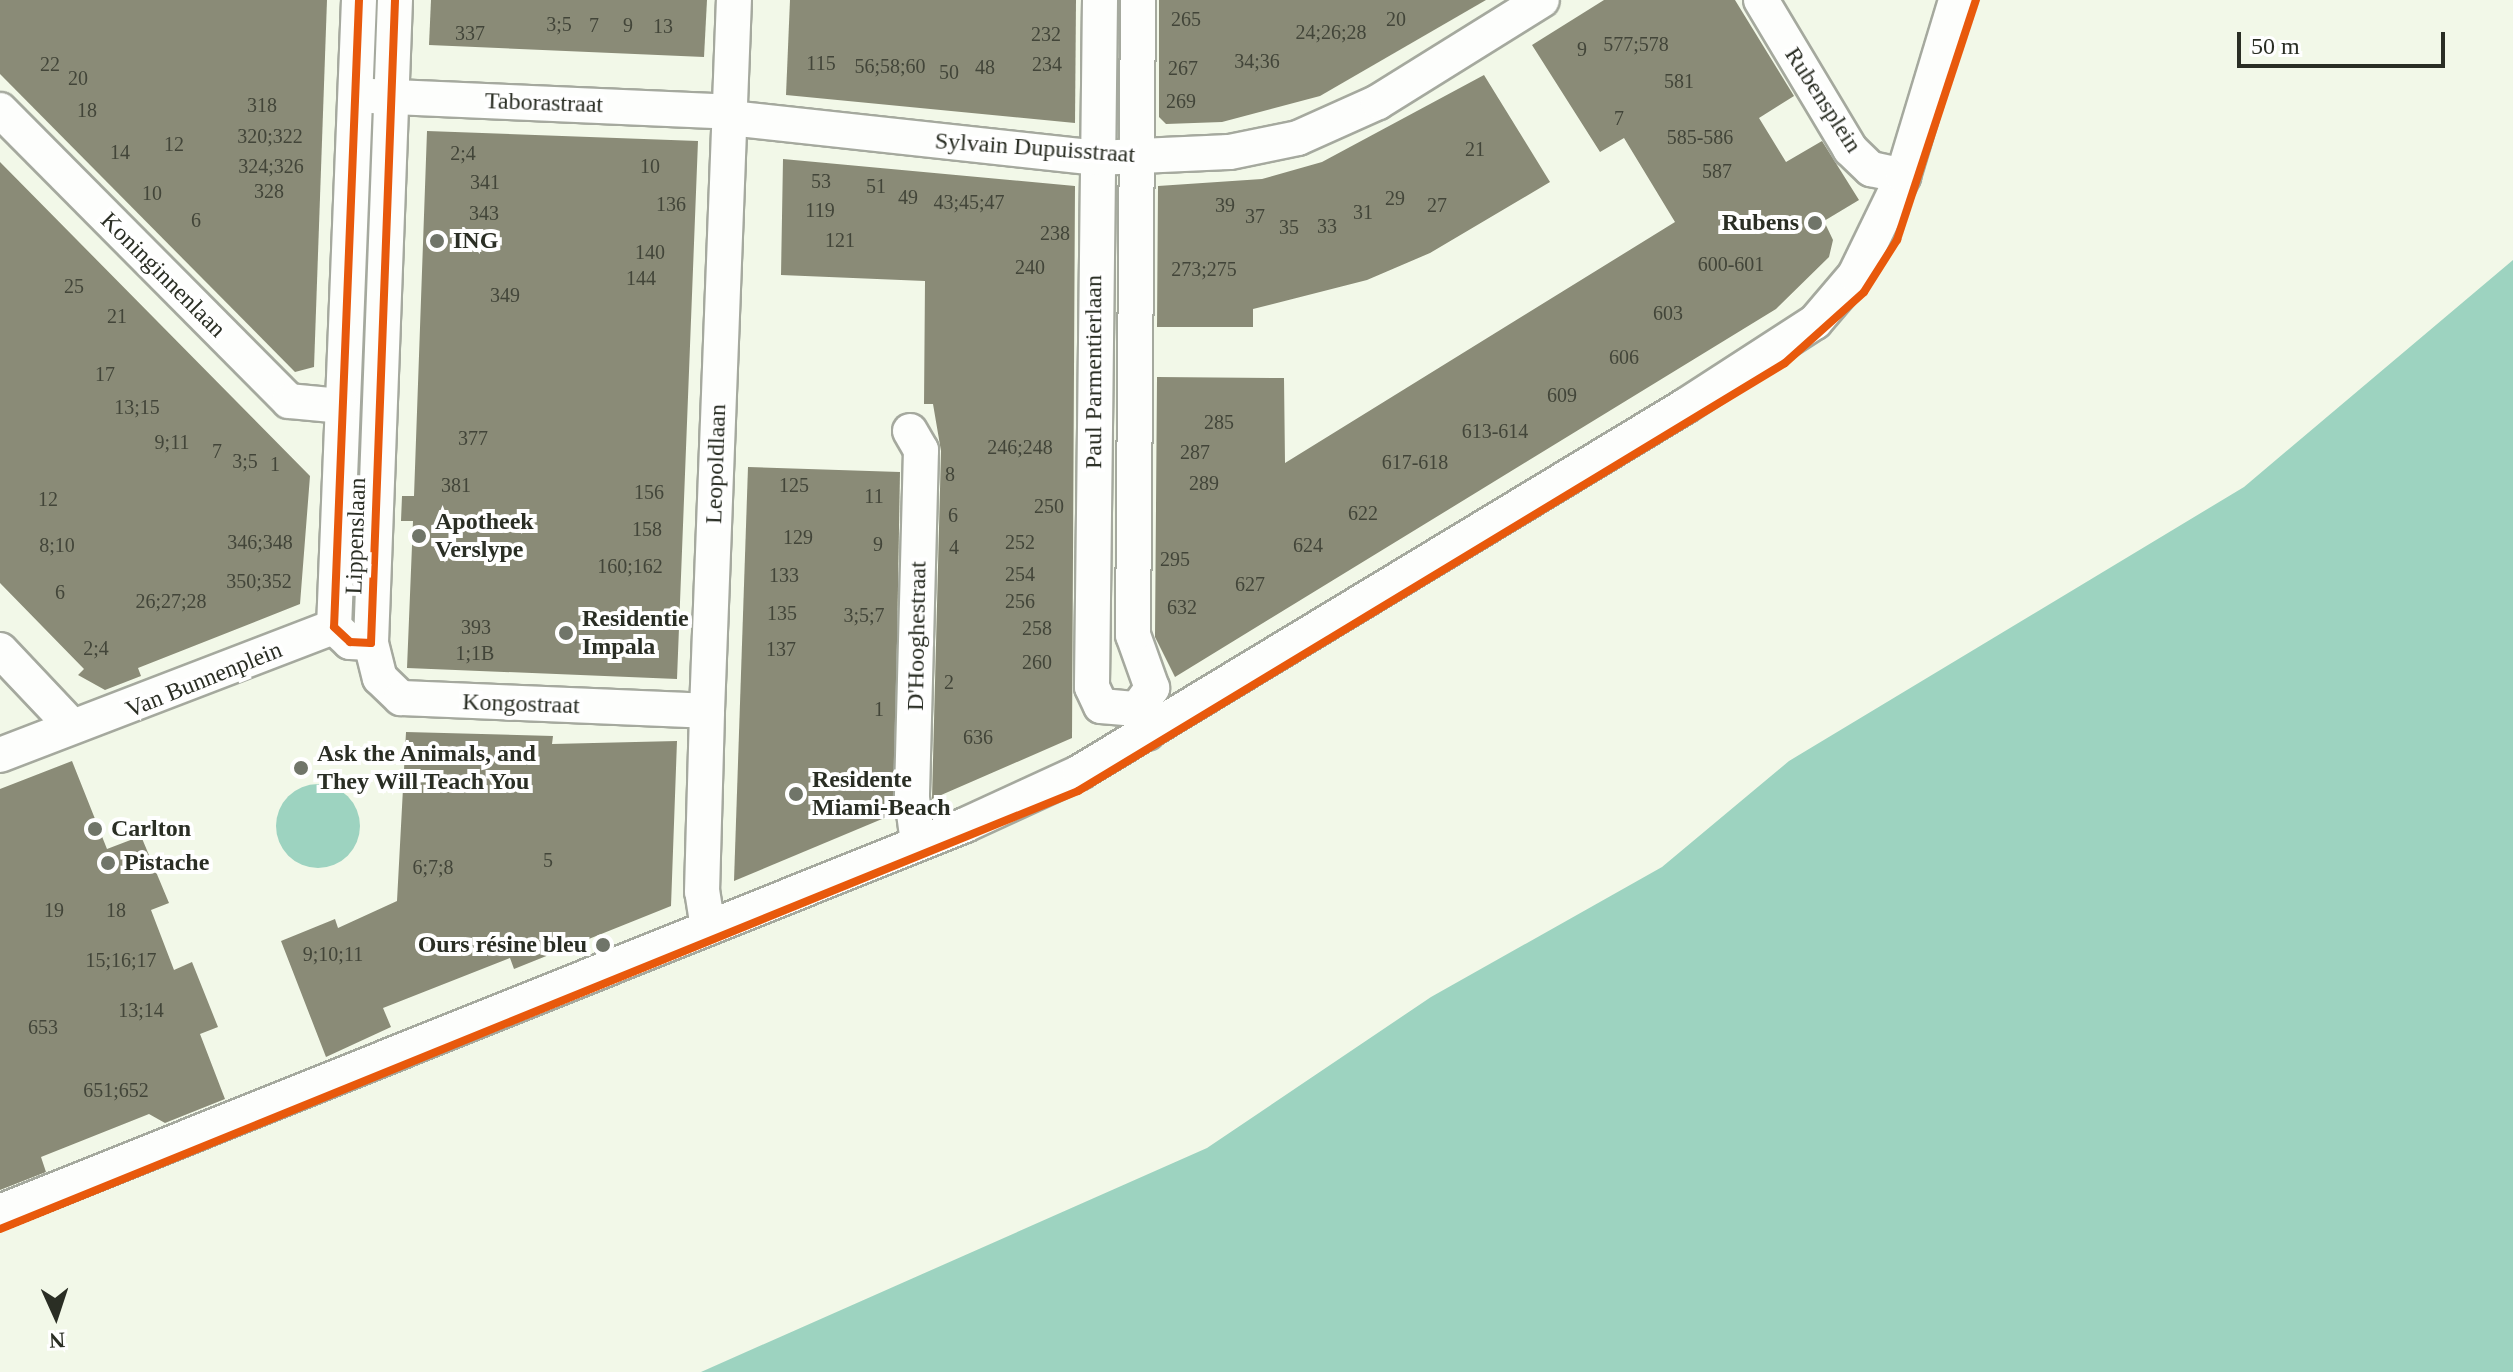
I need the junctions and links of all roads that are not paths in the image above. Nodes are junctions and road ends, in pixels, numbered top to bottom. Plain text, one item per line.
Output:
1 (359, 0) edge
2 (395, 0) edge
3 (734, 0) edge
4 (1100, 0) edge
5 (1138, 0) edge
6 (1542, 0) edge
7 (1761, 0) edge
8 (1956, 0) edge
9 (356, 96) junction
10 (392, 97) junction
11 (0, 110) edge
12 (730, 115) junction
13 (1137, 156) junction
14 (1096, 158) junction
15 (1903, 176) junction
16 (342, 406) junction
17 (910, 431) dead end
18 (334, 627) junction
19 (371, 643) junction
20 (0, 650) edge
21 (707, 711) junction
22 (1142, 721) junction
23 (71, 725) junction
24 (0, 755) edge
25 (918, 843) junction
26 (708, 928) junction
27 (0, 1212) edge

1 - 9 street, Lippenslaan
2 - 10 street, Lippenslaan
3 - 12 street, Leopoldlaan
4 - 14 street, Paul Parmentierlaan
5 - 13 street, Paul Parmentierlaan
6 - 13 street, Sylvain Dupuisstraat
7 - 15 street, Rubensplein
8 - 15 street
9 - 10 street, Taborastraat
9 - 16 street, Lippenslaan
10 - 12 street, Taborastraat
10 - 19 street, Lippenslaan
11 - 16 street, Koninginnenlaan
12 - 14 street, Sylvain Dupuisstraat
12 - 21 street, Leopoldlaan
13 - 14 street, Sylvain Dupuisstraat
13 - 22 street, Paul Parmentierlaan
14 - 22 street, Paul Parmentierlaan
15 - 22 street
16 - 18 street, Lippenslaan
17 - 25 street, D'Hooghestraat
18 - 19 street, Lippenslaan
18 - 23 street, Van Bunnenplein
19 - 21 street, Kongostraat
20 - 23 street
21 - 26 street, Leopoldlaan
22 - 25 street
23 - 24 street, Van Bunnenplein
25 - 26 street
26 - 27 street

